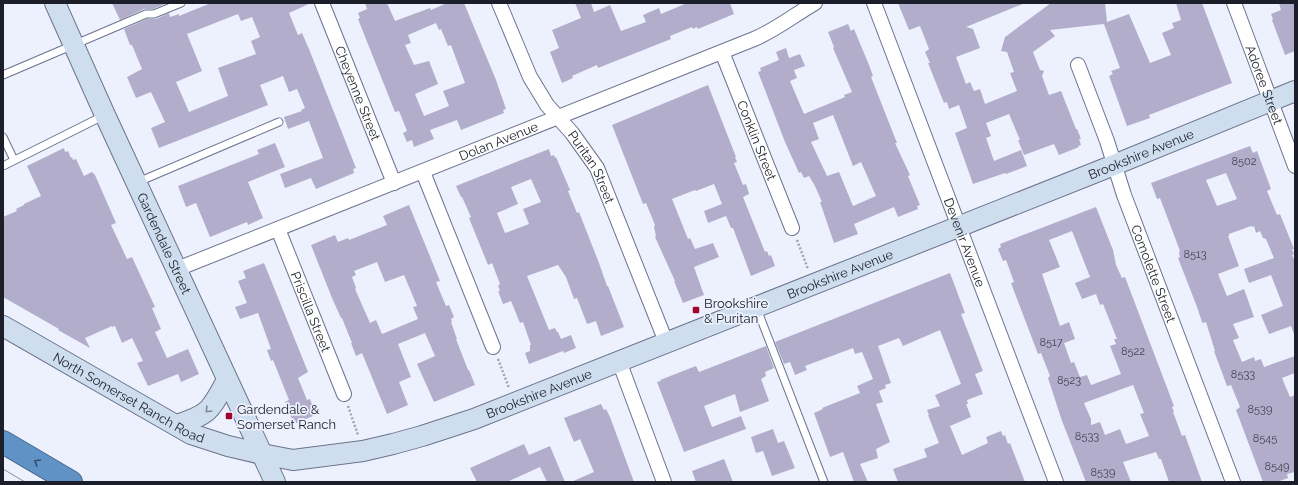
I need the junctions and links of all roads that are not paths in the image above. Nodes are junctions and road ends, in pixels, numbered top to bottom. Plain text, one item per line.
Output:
1 (55, 3) edge
2 (181, 3) edge
3 (322, 3) edge
4 (499, 3) edge
5 (815, 3) edge
6 (874, 3) edge
7 (1234, 3) edge
8 (74, 44) junction
9 (722, 52) junction
10 (1078, 65) dead end
11 (3, 74) edge
12 (1295, 91) edge
13 (1270, 101) junction
14 (105, 115) junction
15 (557, 117) junction
16 (279, 122) dead end
17 (3, 138) edge
18 (14, 160) junction
19 (1114, 164) junction
20 (3, 166) edge
21 (1295, 166) edge
22 (422, 172) junction
23 (136, 182) junction
24 (394, 183) junction
25 (959, 226) junction
26 (792, 228) road end
27 (278, 229) junction
28 (177, 269) junction
29 (756, 306) junction
30 (3, 326) edge
31 (666, 342) junction
32 (493, 347) road end
33 (619, 361) junction
34 (227, 380) junction
35 (344, 394) road end
36 (177, 425) junction
37 (3, 442) edge
38 (262, 454) junction
39 (71, 482) edge
40 (275, 482) edge
41 (664, 482) edge
42 (824, 482) edge
43 (1056, 482) edge
44 (1233, 482) edge

1 - 8 street, Gardendale Street
2 - 8 lane
3 - 24 street, Cheyenne Street
4 - 15 street, Puritan Street
5 - 9 street, Dolan Avenue
6 - 25 street, Devenir Avenue
7 - 13 street, Adoree Street
8 - 11 lane
8 - 14 street, Gardendale Street
9 - 15 street, Dolan Avenue
9 - 26 street, Conklin Street
10 - 19 street, Comolette Street
12 - 13 street, Brookshire Avenue
13 - 19 street, Brookshire Avenue
13 - 21 street, Adoree Street
14 - 18 lane
14 - 23 street, Gardendale Street
15 - 22 street, Dolan Avenue
15 - 31 street, Puritan Street
16 - 23 lane
17 - 18 lane
18 - 20 lane
19 - 25 street, Brookshire Avenue
19 - 44 street, Comolette Street
22 - 24 street, Dolan Avenue
22 - 32 street
23 - 28 street, Gardendale Street
24 - 27 street, Dolan Avenue
25 - 29 street, Brookshire Avenue
25 - 43 street, Devenir Avenue
27 - 28 street, Dolan Avenue
27 - 35 street, Priscilla Street
28 - 34 street, Gardendale Street
29 - 31 street, Brookshire Avenue
29 - 42 lane
30 - 36 street, North Somerset Ranch Road
31 - 33 street, Brookshire Avenue
33 - 38 street, Brookshire Avenue
33 - 41 street
34 -> 36 street
34 - 38 street, Gardendale Street
36 - 38 street, North Somerset Ranch Road
39 -> 37 highway
38 - 40 street, Gardendale Street

